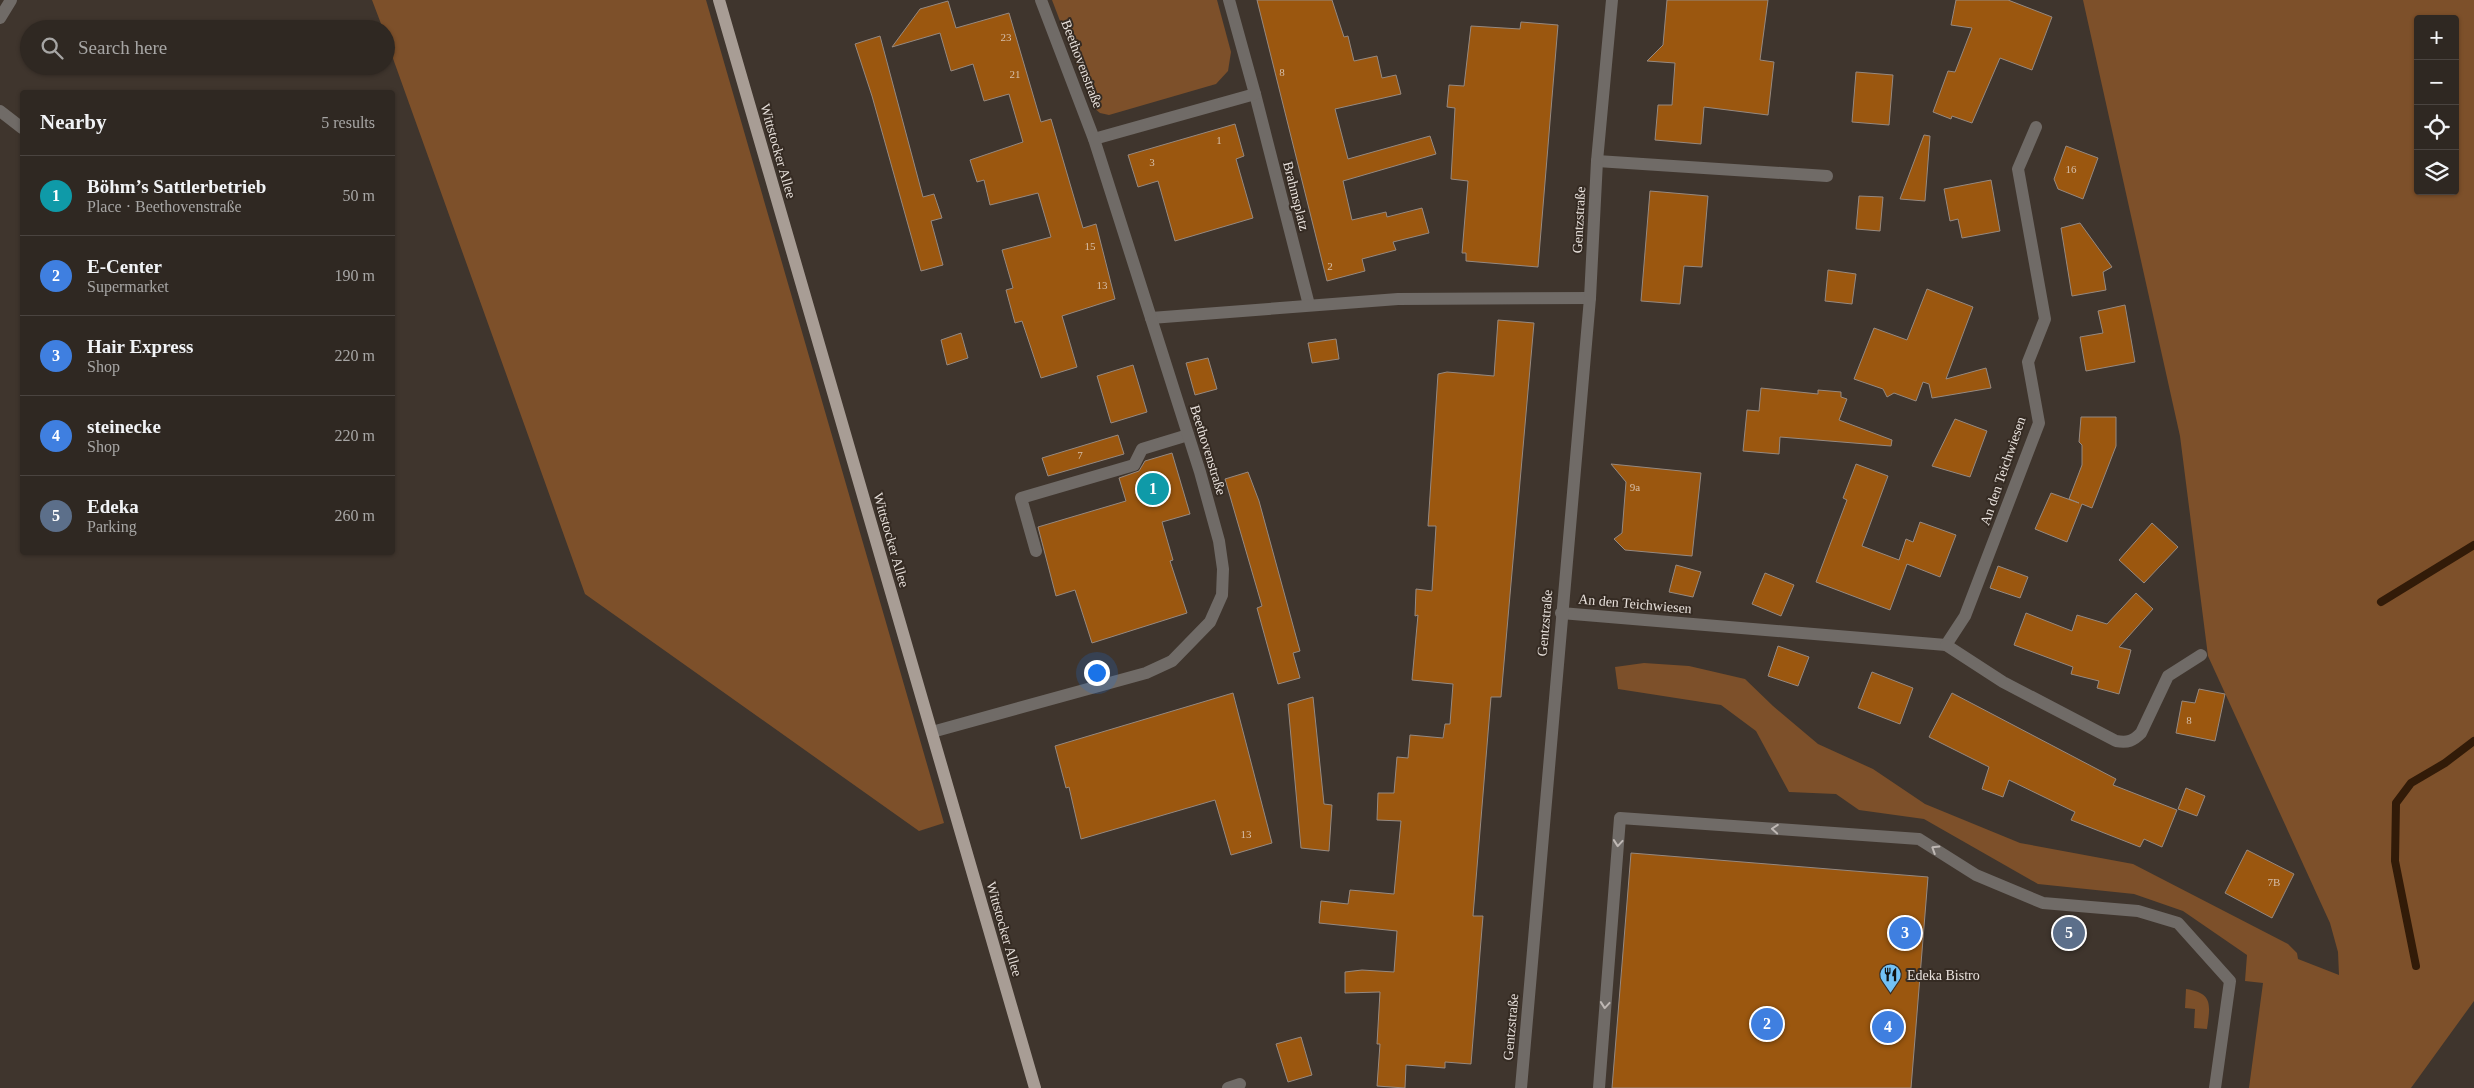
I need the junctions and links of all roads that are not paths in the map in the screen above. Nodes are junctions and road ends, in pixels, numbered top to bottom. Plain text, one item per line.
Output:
1 (11, 0) edge
2 (719, 0) edge
3 (1041, 0) edge
4 (1229, 0) edge
5 (1612, 0) edge
6 (0, 18) edge
7 (1255, 94) junction
8 (0, 111) edge
9 (20, 126) edge
10 (2036, 127) dead end
11 (1094, 139) junction
12 (1597, 161) junction
13 (1827, 176) dead end
14 (1590, 298) junction
15 (1309, 305) junction
16 (1151, 318) junction
17 (1188, 435) junction
18 (1036, 551) dead end
19 (1561, 613) junction
20 (1946, 645) junction
21 (2201, 655) dead end
22 (932, 732) junction
23 (1035, 1088) edge
24 (1521, 1088) edge
25 (1599, 1088) edge
26 (2215, 1088) edge

1 - 6 street
2 - 22 main road, Wittstocker Allee
3 - 11 street, Beethovenstraße
4 - 7 street, Brahmsplatz
5 - 12 street, Gentzstraße
7 - 11 street
7 - 15 street, Brahmsplatz
8 - 9 street
10 - 20 street, An den Teichwiesen
11 - 16 street, Beethovenstraße
12 - 13 street
12 - 14 street, Gentzstraße
14 - 15 street
14 - 19 street, Gentzstraße
15 - 16 street
16 - 17 street, Beethovenstraße
17 - 18 street
17 - 22 street, Beethovenstraße
19 - 20 street, An den Teichwiesen
19 - 24 street, Gentzstraße
20 - 21 street, An den Teichwiesen
22 - 23 main road, Wittstocker Allee
26 -> 25 street

